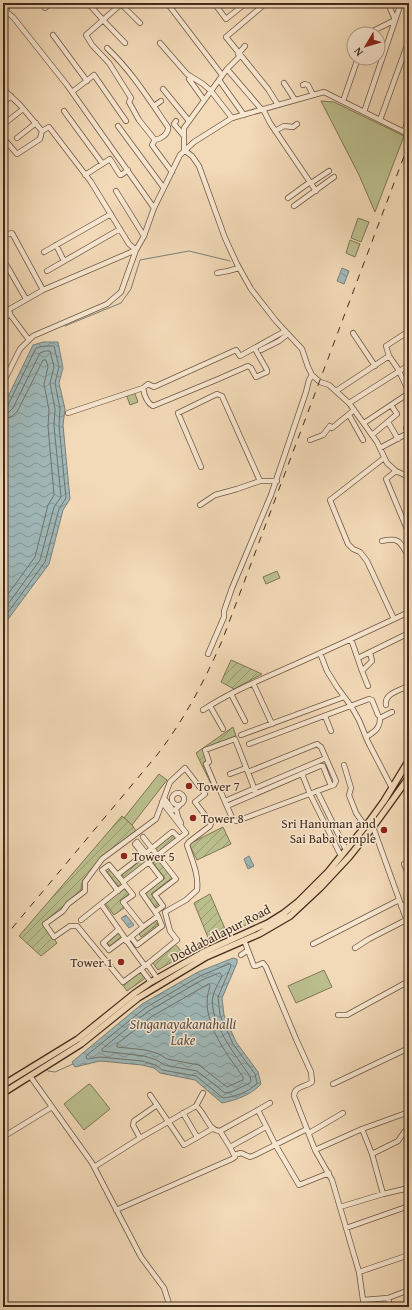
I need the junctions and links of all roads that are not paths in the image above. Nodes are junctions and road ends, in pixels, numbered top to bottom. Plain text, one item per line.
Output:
1 (9, 3) edge
2 (50, 3) edge
3 (88, 3) edge
4 (121, 3) edge
5 (167, 3) edge
6 (214, 3) edge
7 (246, 3) edge
8 (266, 3) edge
9 (388, 3) edge
10 (401, 3) edge
11 (45, 8) dead end
12 (5, 10) edge
13 (103, 20) junction
14 (395, 20) junction
15 (140, 23) dead end
16 (383, 26) edge
17 (53, 35) dead end
18 (409, 40) edge
19 (125, 43) dead end
20 (160, 43) dead end
21 (245, 46) dead end
22 (107, 48) dead end
23 (239, 55) junction
24 (355, 66) edge
25 (227, 69) junction
26 (220, 77) junction
27 (189, 79) dead end
28 (87, 81) junction
29 (284, 83) dead end
30 (303, 85) dead end
31 (3, 89) edge
32 (163, 89) dead end
33 (211, 91) junction
34 (72, 92) junction
35 (313, 95) junction
36 (10, 96) junction
37 (204, 100) junction
38 (295, 100) junction
39 (161, 101) dead end
40 (342, 101) junction
41 (3, 103) edge
42 (278, 105) junction
43 (154, 106) junction
44 (23, 108) junction
45 (263, 110) junction
46 (64, 111) dead end
47 (364, 112) junction
48 (244, 115) junction
49 (232, 118) junction
50 (409, 118) edge
51 (380, 120) junction
52 (126, 121) dead end
53 (176, 121) dead end
54 (189, 121) junction
55 (36, 123) junction
56 (4, 124) dead end
57 (297, 124) dead end
58 (118, 126) dead end
59 (42, 131) junction
60 (275, 131) junction
61 (184, 136) junction
62 (3, 138) edge
63 (17, 138) dead end
64 (155, 140) junction
65 (184, 150) junction
66 (102, 163) junction
67 (128, 170) junction
68 (330, 171) dead end
69 (172, 172) junction
70 (85, 175) junction
71 (334, 177) dead end
72 (310, 182) junction
73 (163, 187) junction
74 (316, 190) junction
75 (116, 191) dead end
76 (288, 198) dead end
77 (294, 206) dead end
78 (154, 208) junction
79 (111, 214) junction
80 (120, 229) junction
81 (3, 236) edge
82 (144, 236) junction
83 (56, 245) junction
84 (136, 250) junction
85 (44, 252) dead end
86 (3, 261) edge
87 (64, 261) junction
88 (239, 268) junction
89 (47, 271) dead end
90 (217, 273) dead end
91 (43, 290) junction
92 (26, 299) junction
93 (6, 309) edge
94 (3, 320) edge
95 (409, 331) edge
96 (287, 332) junction
97 (354, 333) dead end
98 (29, 340) junction
99 (259, 349) junction
100 (389, 356) junction
101 (409, 365) edge
102 (375, 366) junction
103 (399, 371) junction
104 (312, 374) junction
105 (3, 382) edge
106 (143, 388) junction
107 (336, 391) junction
108 (409, 392) edge
109 (349, 403) junction
110 (391, 405) junction
111 (354, 410) junction
112 (68, 413) dead end
113 (349, 415) junction
114 (388, 422) junction
115 (364, 423) junction
116 (409, 426) edge
117 (372, 435) junction
118 (398, 439) junction
119 (310, 440) dead end
120 (363, 440) dead end
121 (380, 448) junction
122 (384, 458) junction
123 (201, 467) dead end
124 (396, 472) junction
125 (409, 477) edge
126 (260, 481) junction
127 (277, 481) junction
128 (200, 505) dead end
129 (409, 534) edge
130 (382, 541) dead end
131 (409, 557) edge
132 (409, 612) edge
133 (394, 619) junction
134 (409, 633) edge
135 (351, 639) junction
136 (370, 652) junction
137 (320, 653) junction
138 (208, 654) dead end
139 (358, 658) junction
140 (362, 671) junction
141 (253, 683) junction
142 (368, 686) dead end
143 (409, 688) edge
144 (231, 694) junction
145 (344, 698) junction
146 (386, 705) dead end
147 (210, 706) junction
148 (351, 706) junction
149 (203, 710) dead end
150 (392, 712) dead end
151 (378, 715) dead end
152 (324, 716) junction
153 (245, 721) dead end
154 (272, 724) junction
155 (223, 730) dead end
156 (331, 731) dead end
157 (241, 735) dead end
158 (366, 737) junction
159 (249, 744) dead end
160 (326, 758) junction
161 (409, 760) edge
162 (344, 765) dead end
163 (247, 770) junction
164 (230, 774) dead end
165 (302, 774) junction
166 (409, 777) edge
167 (331, 786) junction
168 (254, 788) junction
169 (392, 788) junction
170 (317, 791) junction
171 (256, 793) junction
172 (310, 794) junction
173 (163, 800) junction
174 (226, 803) junction
175 (178, 806) dead end
176 (173, 810) dead end
177 (367, 825) junction
178 (373, 827) junction
179 (186, 833) junction
180 (143, 837) dead end
181 (179, 838) junction
182 (152, 849) junction
183 (346, 850) junction
184 (144, 854) junction
185 (157, 855) junction
186 (341, 856) junction
187 (150, 861) junction
188 (404, 864) dead end
189 (117, 875) junction
190 (409, 876) edge
191 (124, 883) junction
192 (118, 891) junction
193 (399, 900) junction
194 (101, 904) junction
195 (409, 904) edge
196 (401, 906) junction
197 (157, 914) junction
198 (81, 920) dead end
199 (406, 920) junction
200 (143, 927) junction
201 (409, 928) edge
202 (119, 929) junction
203 (131, 936) junction
204 (125, 939) junction
205 (244, 940) junction
206 (313, 944) dead end
207 (355, 948) dead end
208 (248, 950) junction
209 (241, 955) dead end
210 (144, 966) junction
211 (157, 978) junction
212 (409, 981) edge
213 (151, 982) junction
214 (338, 1015) dead end
215 (409, 1048) edge
216 (47, 1062) junction
217 (41, 1066) junction
218 (30, 1076) junction
219 (333, 1084) dead end
220 (3, 1085) edge
221 (3, 1093) edge
222 (203, 1093) dead end
223 (150, 1095) dead end
224 (270, 1103) dead end
225 (157, 1105) junction
226 (196, 1106) junction
227 (52, 1107) junction
228 (258, 1110) junction
229 (409, 1112) edge
230 (343, 1113) dead end
231 (183, 1114) junction
232 (168, 1122) junction
233 (266, 1127) junction
234 (212, 1129) junction
235 (362, 1129) junction
236 (409, 1130) edge
237 (220, 1131) junction
238 (308, 1131) junction
239 (3, 1137) edge
240 (197, 1137) junction
241 (140, 1138) junction
242 (275, 1144) junction
243 (230, 1147) junction
244 (315, 1150) junction
245 (372, 1154) junction
246 (234, 1155) junction
247 (94, 1167) junction
248 (329, 1173) junction
249 (409, 1188) edge
250 (383, 1194) junction
251 (409, 1206) edge
252 (340, 1207) junction
253 (116, 1210) junction
254 (347, 1228) junction
255 (409, 1255) edge
256 (359, 1272) junction
257 (409, 1290) edge
258 (388, 1298) junction
259 (363, 1300) junction
260 (3, 1302) edge
261 (3, 1307) edge
262 (170, 1307) edge
263 (364, 1307) edge
264 (390, 1307) edge

1 - 12 street
2 - 11 street
3 - 13 street
4 - 13 street
4 - 15 street
5 - 26 street
6 - 7 street
8 - 23 street
9 - 14 street
10 - 14 street
12 - 34 street
13 - 19 street
13 - 64 street
14 - 16 street
14 - 47 street
17 - 28 street
18 - 51 street
20 - 33 street
21 - 23 street
22 - 43 street
23 - 25 street
23 - 42 street
24 - 40 street
25 - 26 street
25 - 45 street
26 - 33 street
26 - 48 street
27 - 37 street
28 - 34 street
28 - 52 street
29 - 38 street
30 - 35 street
31 - 36 street
32 - 54 street
33 - 37 street
33 - 49 street
34 - 67 street
35 - 38 street
35 - 40 street
36 - 41 street
36 - 44 street
37 - 54 street
38 - 42 street
39 - 43 street
40 - 47 street
42 - 45 street
43 - 64 street
44 - 55 street
44 - 56 street
45 - 48 street
45 - 60 street
46 - 66 street
47 - 51 street
48 - 49 street
49 - 65 street
50 - 51 street
53 - 61 street
54 - 61 street
55 - 59 street
55 - 63 street
57 - 60 street
58 - 73 street
59 - 62 street
59 - 70 street
60 - 72 street
61 - 65 street
64 - 69 street
65 - 69 street
65 - 88 street
66 - 67 street
66 - 70 street
67 - 78 street
68 - 72 street
69 - 73 street
70 - 79 street
71 - 74 street
72 - 74 street
72 - 76 street
73 - 78 street
74 - 77 street
75 - 82 street
78 - 82 street
79 - 80 street
79 - 83 street
80 - 84 street
80 - 87 street
81 - 91 street
82 - 84 street
83 - 85 street
83 - 87 street
84 - 91 street
84 - 98 street
86 - 92 street
87 - 89 street
88 - 90 street
88 - 96 street
91 - 92 street
92 - 93 street
93 - 94 street
93 - 98 street
95 - 100 street
96 - 99 street
96 - 104 street
97 - 102 street
98 - 105 street
99 - 106 street
99 - 106 street
100 - 102 street
100 - 103 street
101 - 103 street
102 - 107 street
103 - 108 street
103 - 109 street
104 - 107 street
104 - 127 street
106 - 112 street
107 - 109 street
108 - 110 street
109 - 111 street
110 - 114 street
110 - 115 street
111 - 113 street
111 - 115 street
113 - 119 street
113 - 120 street
114 - 117 street
114 - 118 street
115 - 117 street
116 - 118 street
117 - 121 street
118 - 121 street
121 - 122 street
122 - 124 street
122 - 133 street
123 - 126 street
124 - 125 street
124 - 129 street
126 - 127 street
126 - 128 street
127 - 138 street
130 - 131 street
132 - 133 street
133 - 135 street
134 - 136 street
135 - 137 street
135 - 139 street
136 - 139 street
136 - 140 street
137 - 141 street
137 - 145 street
139 - 140 street
140 - 142 street
141 - 144 street
141 - 154 street
143 - 146 street
144 - 147 street
144 - 153 street
145 - 148 street
145 - 154 street
147 - 149 street
147 - 155 street
148 - 151 street
148 - 152 street
148 - 158 street
150 - 158 street
152 - 156 street
152 - 159 street
154 - 157 street
158 - 169 street
160 - 163 street
160 - 167 street
160 - 168 street
161 - 169 main road, Doddaballapur Road
162 - 177 street
163 - 164 street
163 - 168 street
163 - 174 street
165 - 167 street
165 - 171 street
165 - 172 street
166 - 178 main road, Doddaballapur Road
167 - 170 street
168 - 171 street
168 - 174 street
169 - 177 main road, Doddaballapur Road
170 - 172 street
170 - 183 street
171 - 174 street
172 - 174 street
172 - 186 street
173 - 176 street
173 - 179 street
173 - 210 street
173 - 210 street
175 - 179 street
177 - 178 street
177 - 183 main road, Doddaballapur Road
178 - 193 street
178 - 205 main road, Doddaballapur Road
179 - 181 street
180 - 182 street
181 - 182 street
181 - 185 street
182 - 184 street
182 - 185 street
183 - 186 main road, Doddaballapur Road
184 - 187 street
184 - 189 street
185 - 187 street
185 - 197 street
186 - 211 main road, Doddaballapur Road
187 - 191 street
187 - 197 street
188 - 190 street
189 - 191 street
189 - 192 street
191 - 192 street
191 - 200 street
192 - 194 street
193 - 196 street
193 - 206 street
194 - 198 street
194 - 202 street
195 - 196 street
196 - 199 street
197 - 200 street
197 - 203 street
199 - 201 street
199 - 207 street
200 - 203 street
202 - 204 street
202 - 204 street
203 - 204 street
204 - 210 street
205 - 208 street
205 - 216 main road, Doddaballapur Road
208 - 209 street
208 - 238 street
210 - 211 street
210 - 213 street
211 - 213 main road, Doddaballapur Road
212 - 214 street
213 - 216 main road, Doddaballapur Road
215 - 219 street
216 - 217 main road, Doddaballapur Road
217 - 218 main road, Doddaballapur Road
217 - 220 main road, Doddaballapur Road
218 - 221 main road, Doddaballapur Road
218 - 227 street
222 - 226 street
223 - 225 street
224 - 228 street
225 - 232 street
225 - 241 street
226 - 231 street
226 - 234 street
227 - 239 street
227 - 247 street
228 - 233 street
228 - 237 street
229 - 235 street
230 - 238 street
231 - 232 street
231 - 240 street
232 - 240 street
232 - 241 street
233 - 242 street
233 - 243 street
234 - 237 street
234 - 240 street
235 - 244 street
235 - 245 street
236 - 245 street
237 - 243 street
238 - 242 street
238 - 244 street
241 - 247 street
242 - 246 street
242 - 248 street
243 - 246 street
244 - 248 street
245 - 250 street
246 - 253 street
247 - 253 street
248 - 252 street
249 - 250 street
250 - 252 street
251 - 254 street
252 - 254 street
253 - 262 street
254 - 256 street
255 - 256 street
256 - 259 street
257 - 258 street
258 - 259 street
258 - 264 street
259 - 263 street
260 - 261 street

